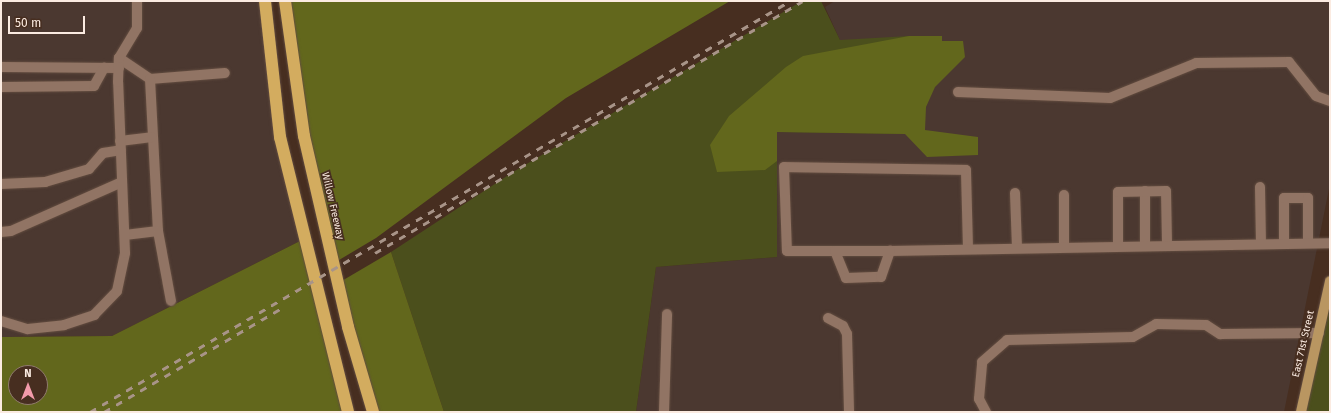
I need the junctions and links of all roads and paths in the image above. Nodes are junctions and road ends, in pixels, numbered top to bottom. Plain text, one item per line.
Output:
1 (137, 1) edge
2 (265, 1) edge
3 (285, 1) edge
4 (119, 63) junction
5 (1, 67) edge
6 (104, 68) junction
7 (225, 73) dead end
8 (150, 79) junction
9 (1, 87) edge
10 (958, 92) dead end
11 (1330, 101) edge
12 (152, 137) junction
13 (120, 146) junction
14 (122, 182) junction
15 (1, 184) edge
16 (1260, 187) dead end
17 (1145, 191) junction
18 (1015, 193) dead end
19 (1064, 195) dead end
20 (158, 231) junction
21 (1, 232) edge
22 (125, 235) junction
23 (1308, 242) junction
24 (1284, 243) junction
25 (1330, 243) edge
26 (1260, 244) junction
27 (1167, 245) junction
28 (1118, 246) junction
29 (1146, 246) junction
30 (1064, 247) junction
31 (968, 248) junction
32 (1018, 248) junction
33 (835, 251) junction
34 (890, 251) junction
35 (1330, 281) edge
36 (171, 301) dead end
37 (666, 314) dead end
38 (828, 318) dead end
39 (1, 322) edge
40 (1319, 332) junction
41 (348, 412) edge
42 (373, 412) edge
43 (664, 412) edge
44 (849, 412) edge
45 (986, 412) edge
46 (1301, 412) edge

1 - 4 street
2 - 41 highway
3 - 42 highway, Willow Freeway
4 - 6 street
4 - 8 street
4 - 13 street
5 - 6 street
6 - 9 street
7 - 8 street
8 - 12 street
10 - 11 street
12 - 13 street
12 - 20 street
13 - 14 street
13 - 15 street
14 - 21 street
14 - 22 street
16 - 26 street
17 - 27 street
17 - 28 street
17 - 29 street
18 - 32 street
19 - 30 street
20 - 22 street
20 - 36 street
22 - 39 street
23 - 24 street
23 - 24 street
23 - 25 street
24 - 26 street
26 - 27 street
27 - 29 street
28 - 29 street
28 - 30 street
30 - 32 street
31 - 32 street
31 - 33 street
31 - 34 street
33 - 34 street
33 - 34 street
35 - 40 main road, East 71st Street
37 - 43 street
38 - 44 street
40 - 45 street
40 - 46 main road, East 71st Street

